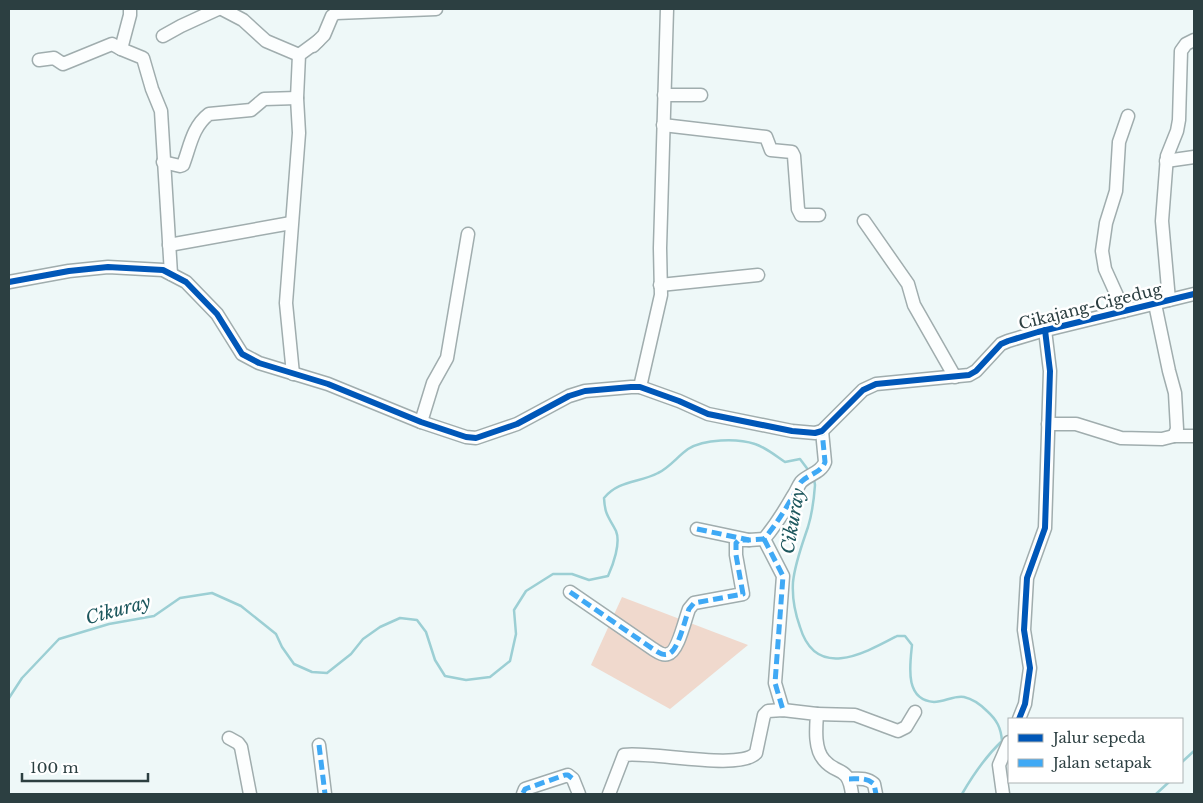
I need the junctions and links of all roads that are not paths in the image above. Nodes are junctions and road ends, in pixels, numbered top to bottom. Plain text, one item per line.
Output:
1 (130, 9) edge
2 (220, 9) edge
3 (436, 9) edge
4 (667, 9) edge
5 (163, 36) dead end
6 (1194, 40) edge
7 (121, 49) junction
8 (299, 57) junction
9 (39, 60) dead end
10 (664, 95) junction
11 (701, 95) dead end
12 (297, 98) junction
13 (1128, 116) dead end
14 (663, 125) junction
15 (1194, 157) edge
16 (1166, 161) junction
17 (163, 162) junction
18 (819, 215) dead end
19 (864, 221) dead end
20 (291, 223) junction
21 (468, 234) dead end
22 (169, 245) junction
23 (171, 274) junction
24 (758, 275) dead end
25 (9, 282) edge
26 (660, 285) junction
27 (1194, 294) edge
28 (1169, 300) junction
29 (1155, 304) junction
30 (1124, 311) junction
31 (1045, 330) junction
32 (294, 374) junction
33 (955, 376) junction
34 (640, 387) junction
35 (421, 422) junction
36 (1048, 424) junction
37 (822, 431) junction
38 (1174, 436) junction
39 (1194, 436) edge
40 (697, 529) dead end
41 (764, 539) junction
42 (749, 540) junction
43 (570, 592) dead end
44 (783, 710) junction
45 (915, 712) dead end
46 (817, 714) junction
47 (1019, 718) edge
48 (229, 738) dead end
49 (1008, 744) edge
50 (319, 745) dead end
51 (848, 779) junction
52 (250, 794) edge
53 (325, 794) edge
54 (523, 794) edge
55 (579, 794) edge
56 (609, 794) edge
57 (852, 794) edge
58 (876, 794) edge
59 (1003, 794) edge

1 - 7 street
2 - 5 street
2 - 8 street
3 - 8 street
4 - 10 street
6 - 16 street
7 - 9 street
7 - 17 street
8 - 12 street
10 - 11 street
10 - 14 street
12 - 17 street
12 - 20 street
13 - 30 street
14 - 18 street
14 - 26 street
15 - 16 street
16 - 28 street
17 - 22 street
19 - 33 street
20 - 22 street
20 - 32 street
21 - 35 street
22 - 23 street
23 - 25 street
23 - 32 street
24 - 26 street
26 - 34 street
27 - 28 street, Cikajang-Cigedug
28 - 29 street, Cikajang-Cigedug
29 - 30 street, Cikajang-Cigedug
29 - 38 street
30 - 31 street, Cikajang-Cigedug
31 - 33 street, Cikajang-Cigedug
31 - 36 street
32 - 35 street
33 - 37 street, Cikajang-Cigedug
34 - 35 street
34 - 37 street
36 - 38 street
36 - 47 street
37 - 41 street
38 - 39 street
40 - 42 street
41 - 42 street
41 - 44 street
42 - 43 street
44 - 46 street
44 - 56 street
45 - 46 street
46 - 51 street
48 - 52 street
49 - 59 street
50 - 53 street
51 - 57 street
51 - 58 street
54 - 55 street

